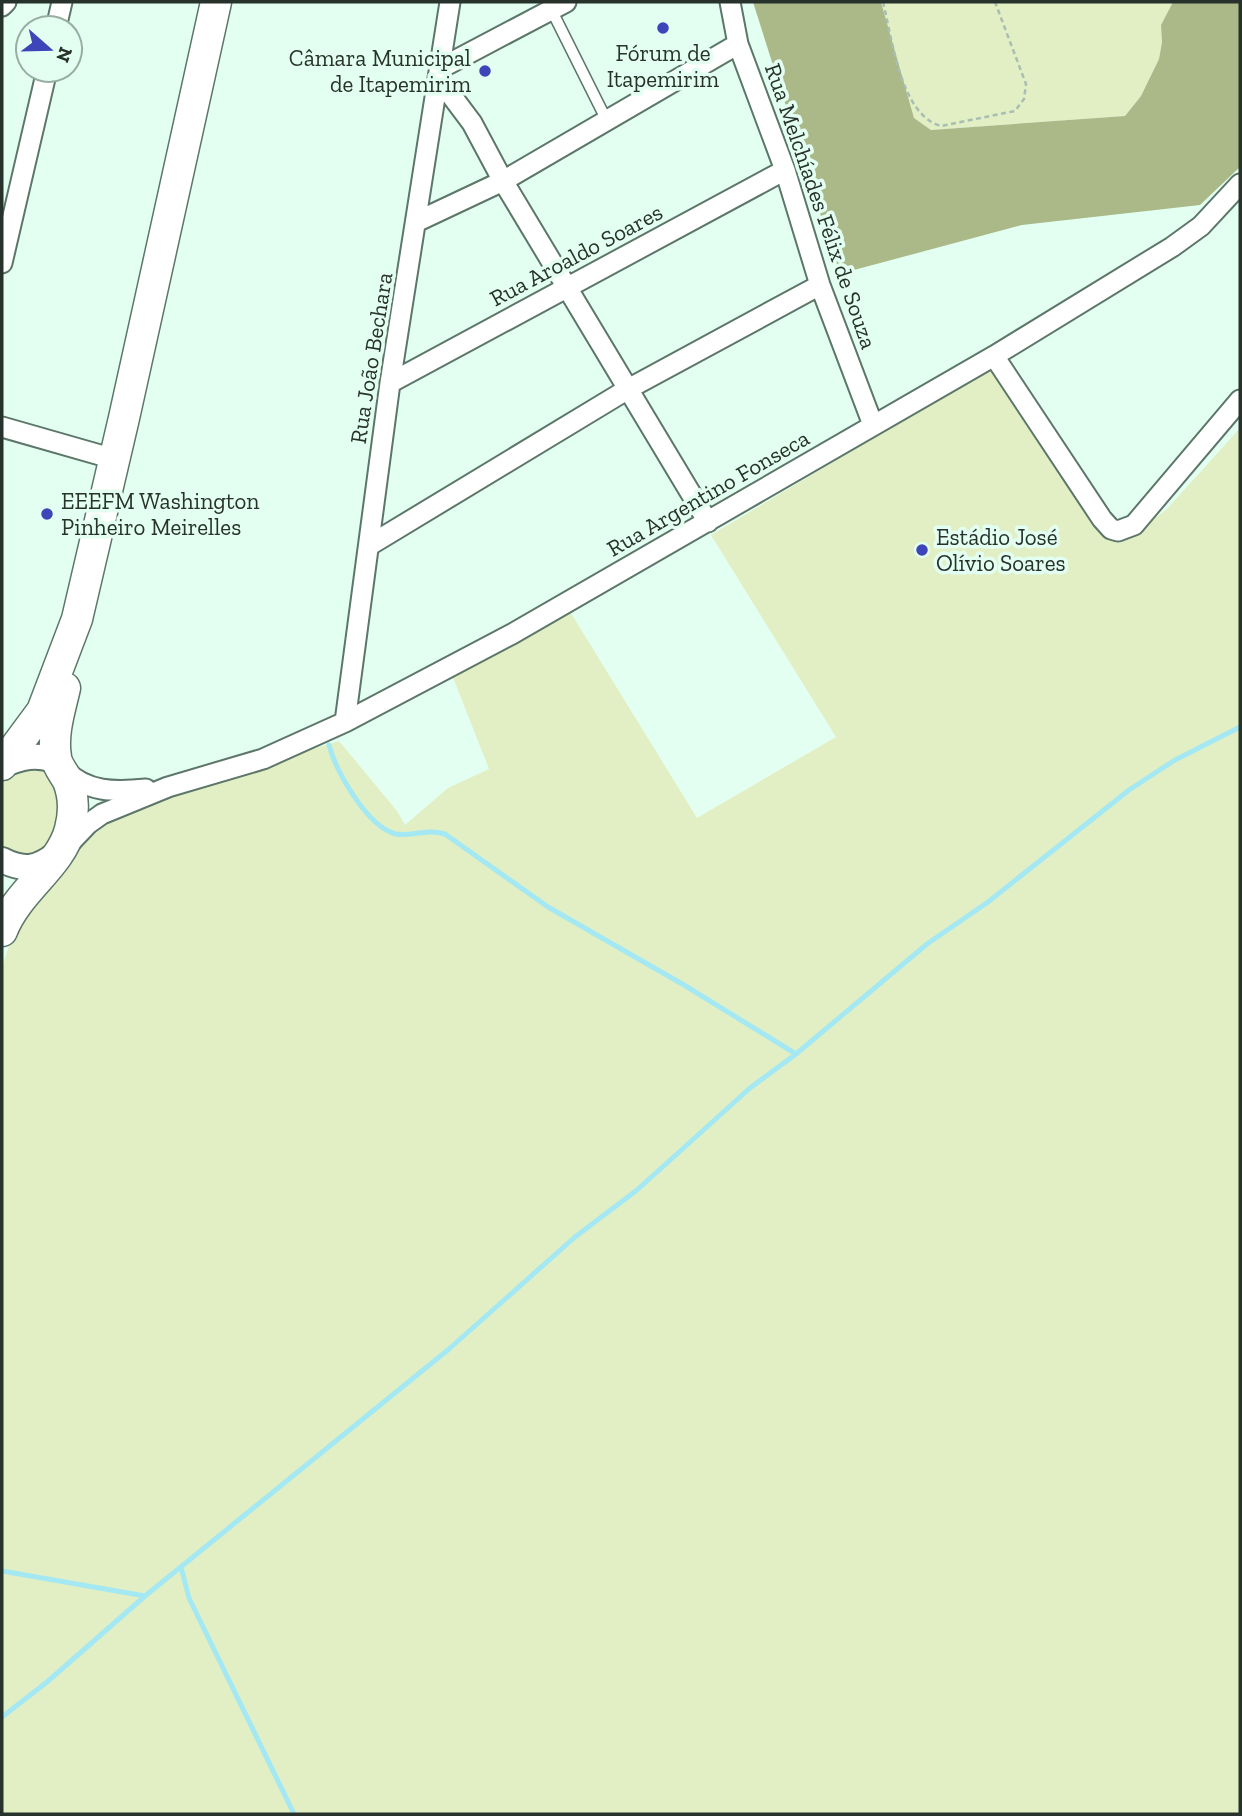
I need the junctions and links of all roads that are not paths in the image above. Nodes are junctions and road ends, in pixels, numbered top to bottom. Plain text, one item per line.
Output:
1 (6, 2) edge
2 (216, 2) edge
3 (450, 2) edge
4 (730, 2) edge
5 (2, 6) edge
6 (558, 6) edge
7 (738, 44) junction
8 (440, 73) junction
9 (44, 84) edge
10 (607, 121) junction
11 (785, 170) junction
12 (21, 180) junction
13 (503, 181) junction
14 (1240, 184) edge
15 (2, 193) edge
16 (416, 222) junction
17 (2, 263) edge
18 (820, 285) junction
19 (567, 287) junction
20 (994, 356) junction
21 (390, 383) junction
22 (628, 389) junction
23 (1240, 400) edge
24 (873, 425) junction
25 (2, 427) edge
26 (114, 459) junction
27 (708, 522) junction
28 (370, 545) junction
29 (77, 619) junction
30 (345, 722) junction
31 (56, 761) junction
32 (2, 765) edge
33 (168, 788) junction
34 (64, 848) junction
35 (2, 860) edge
36 (2, 931) edge

1 - 5 street
2 - 26 main road
3 - 8 street, Rua João Bechara
4 - 7 street, Rua Melchíades Félix de Souza
6 - 8 street
6 - 10 lane
7 - 10 street
7 - 11 street, Rua Melchíades Félix de Souza
8 - 13 street
8 - 16 street, Rua João Bechara
9 - 12 street
10 - 13 street
11 - 18 street, Rua Melchíades Félix de Souza
11 - 19 street, Rua Aroaldo Soares
12 - 15 street
12 - 17 street
13 - 16 street
13 - 19 street
14 - 20 street, Rua Argentino Fonseca
16 - 21 street, Rua João Bechara
18 - 22 street
18 - 24 street, Rua Melchíades Félix de Souza
19 - 21 street, Rua Aroaldo Soares
19 - 22 street
20 - 23 street
20 - 24 street, Rua Argentino Fonseca
21 - 28 street, Rua João Bechara
22 - 27 street
22 - 28 street
24 - 27 street, Rua Argentino Fonseca
25 - 26 street
26 - 29 main road
27 - 30 street, Rua Argentino Fonseca
28 - 30 street, Rua João Bechara
29 - 31 main road
29 - 32 main road
30 - 33 street, Rua Argentino Fonseca
31 - 32 street
31 - 33 street
31 - 34 main road
33 - 34 street
34 - 35 street
34 - 36 main road

